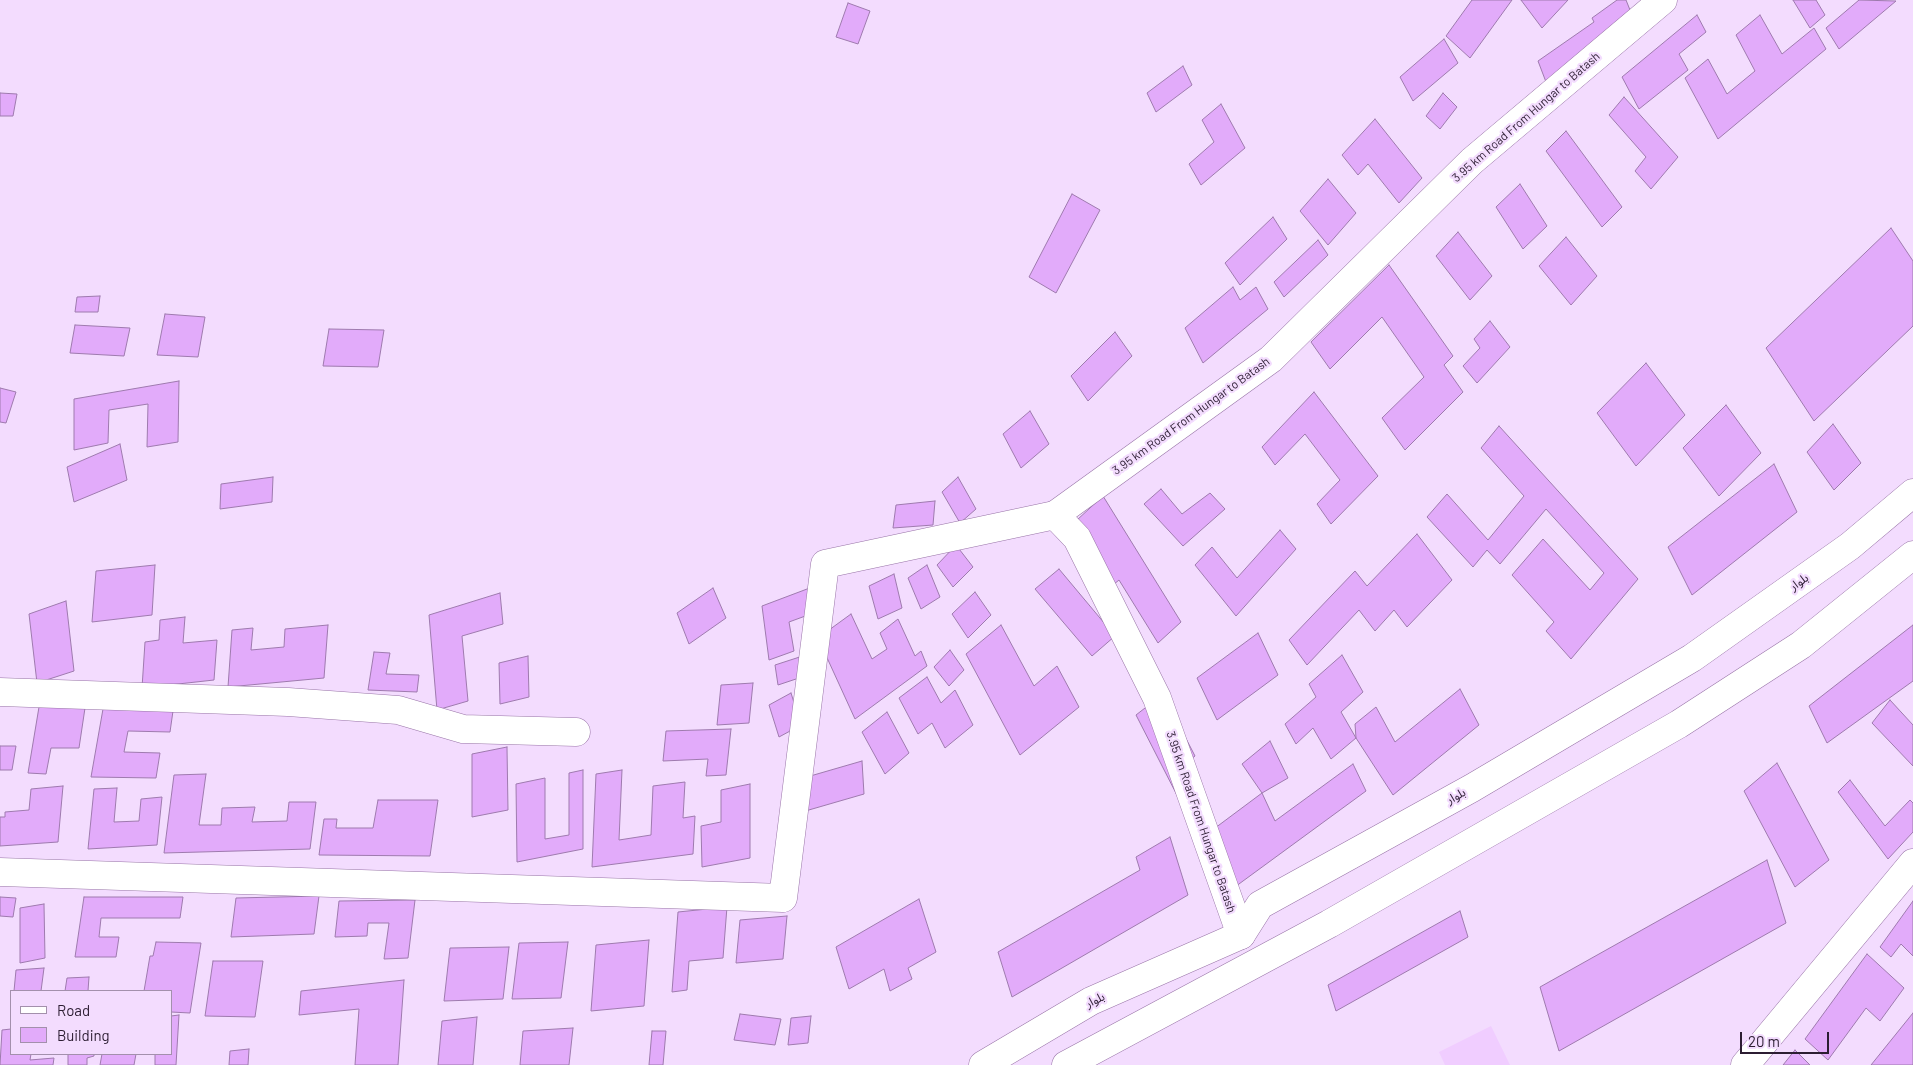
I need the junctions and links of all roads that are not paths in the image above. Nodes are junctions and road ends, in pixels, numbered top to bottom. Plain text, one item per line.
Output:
1 (1664, 0) edge
2 (1913, 494) edge
3 (1055, 515) junction
4 (1913, 555) edge
5 (0, 692) edge
6 (576, 732) dead end
7 (1913, 863) edge
8 (0, 872) edge
9 (1241, 935) junction
10 (983, 1065) edge
11 (1066, 1065) edge
12 (1745, 1065) edge

1 - 3 street, 3.95 km Road From Hungar to Batash
2 - 9 street, بلوار
3 - 8 street
3 - 9 street, 3.95 km Road From Hungar to Batash
4 - 11 street
5 - 6 street
7 - 12 street
9 - 10 street, بلوار

